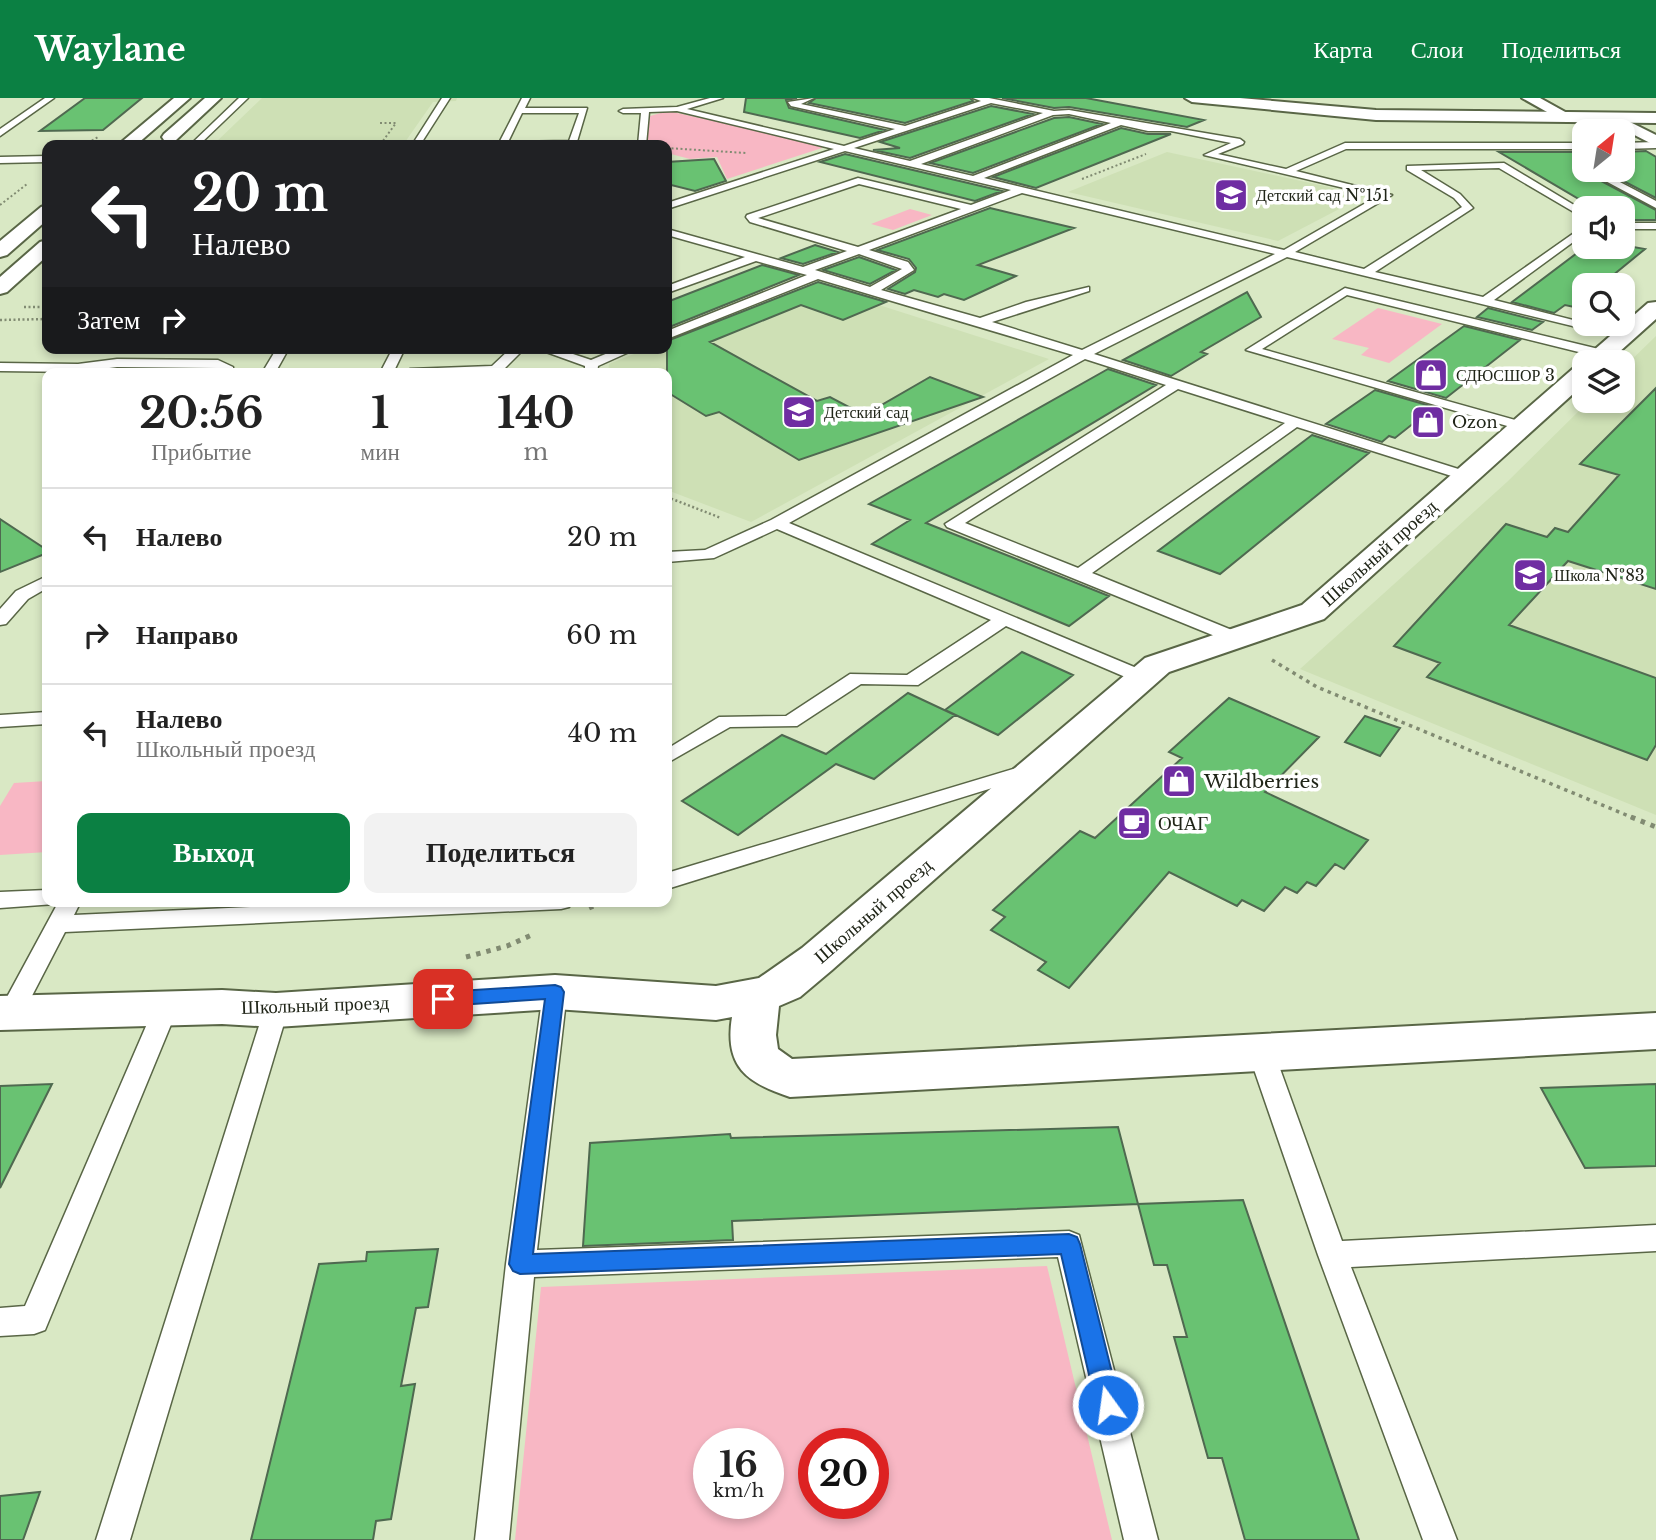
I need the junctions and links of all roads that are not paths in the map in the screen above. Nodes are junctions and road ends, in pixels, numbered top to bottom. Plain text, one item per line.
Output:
1 (50, 98) edge
2 (183, 98) edge
3 (214, 98) edge
4 (244, 98) edge
5 (446, 98) edge
6 (526, 98) edge
7 (719, 98) edge
8 (810, 98) edge
9 (975, 98) edge
10 (1192, 98) edge
11 (1529, 98) edge
12 (990, 101) junction
13 (677, 109) junction
14 (520, 111) junction
15 (623, 111) dead end
16 (645, 111) junction
17 (1054, 113) junction
18 (1568, 118) junction
19 (1612, 118) junction
20 (1656, 118) edge
21 (1121, 122) junction
22 (905, 129) junction
23 (0, 133) edge
24 (132, 140) edge
25 (167, 140) edge
26 (199, 140) edge
27 (419, 140) edge
28 (505, 140) edge
29 (573, 140) edge
30 (642, 140) edge
31 (1656, 143) edge
32 (1635, 145) edge
33 (1546, 146) junction
34 (1572, 146) edge
35 (846, 148) junction
36 (1565, 156) dead end
37 (42, 159) edge
38 (0, 160) edge
39 (911, 164) junction
40 (1287, 172) junction
41 (974, 178) junction
42 (1613, 182) edge
43 (1021, 190) junction
44 (672, 204) edge
45 (1656, 205) edge
46 (971, 208) junction
47 (1572, 208) edge
48 (42, 215) edge
49 (1635, 226) edge
50 (1656, 226) edge
51 (672, 233) edge
52 (1572, 238) edge
53 (42, 250) edge
54 (856, 250) junction
55 (0, 251) edge
56 (1284, 254) junction
57 (756, 257) junction
58 (803, 271) junction
59 (1367, 272) junction
60 (817, 275) junction
61 (0, 288) edge
62 (672, 288) edge
63 (1084, 289) dead end
64 (871, 291) junction
65 (1487, 300) junction
66 (1656, 308) edge
67 (1572, 321) edge
68 (980, 322) junction
69 (1635, 327) edge
70 (672, 333) edge
71 (1625, 336) edge
72 (1608, 350) edge
73 (512, 354) edge
74 (556, 354) edge
75 (620, 354) edge
76 (1083, 355) junction
77 (1572, 356) edge
78 (0, 367) edge
79 (78, 368) edge
80 (78, 368) edge
81 (227, 368) edge
82 (496, 368) edge
83 (592, 368) edge
84 (1572, 381) edge
85 (1177, 384) junction
86 (1295, 422) junction
87 (1521, 426) junction
88 (1466, 476) junction
89 (777, 523) junction
90 (672, 557) edge
91 (1080, 574) junction
92 (42, 584) edge
93 (1004, 619) junction
94 (0, 620) edge
95 (1238, 639) junction
96 (1143, 678) junction
97 (42, 718) edge
98 (0, 721) edge
99 (672, 754) edge
100 (1039, 767) junction
101 (672, 879) edge
102 (42, 898) edge
103 (0, 900) edge
104 (67, 907) edge
105 (430, 907) edge
106 (59, 924) junction
107 (555, 992) junction
108 (759, 996) junction
109 (165, 1010) junction
110 (276, 1010) junction
111 (5, 1013) edge
112 (1656, 1031) edge
113 (1261, 1052) junction
114 (1656, 1238) edge
115 (1332, 1255) junction
116 (520, 1264) junction
117 (0, 1322) edge
118 (113, 1540) edge
119 (492, 1540) edge
120 (1141, 1540) edge
121 (1440, 1540) edge

1 - 23 lane
2 - 24 street
3 - 25 street
4 - 26 lane
5 - 27 lane
6 - 14 lane
7 - 13 lane
8 - 22 lane
9 - 12 lane
10 - 18 street
11 - 18 street
12 - 17 lane
12 - 22 lane
13 - 16 lane
13 - 35 lane
14 - 28 lane
14 - 29 lane
15 - 16 lane
16 - 30 lane
17 - 21 lane
17 - 39 lane
18 - 19 street
19 - 20 street
19 - 31 street
21 - 40 lane
21 - 41 lane
22 - 35 lane
31 - 32 lane
33 - 34 lane
33 - 36 lane
33 - 40 lane
35 - 39 lane
35 - 44 lane
37 - 38 lane
39 - 41 lane
40 - 56 lane
41 - 43 lane
42 - 45 lane
43 - 46 lane
43 - 56 lane
46 - 54 lane
46 - 54 lane
47 - 59 lane
48 - 55 street
49 - 50 lane
51 - 57 lane
52 - 65 lane
53 - 61 street
54 - 58 lane
54 - 64 lane
56 - 59 lane
56 - 76 lane
57 - 58 lane
57 - 62 lane
58 - 60 lane
59 - 65 lane
60 - 64 lane
60 - 70 lane
63 - 68 lane
64 - 68 lane
65 - 67 lane
66 - 69 street, Школьный проезд
68 - 76 lane
71 - 72 street, Школьный проезд
73 - 82 lane
74 - 83 lane
75 - 83 lane
76 - 85 lane
76 - 89 lane
77 - 87 lane
78 - 80 lane
79 - 81 lane
84 - 87 street, Школьный проезд
85 - 86 lane
85 - 91 lane
86 - 88 lane
86 - 91 lane
87 - 88 street, Школьный проезд
88 - 95 street, Школьный проезд
89 - 90 lane
89 - 93 lane
91 - 95 lane
92 - 94 lane
93 - 96 lane
93 - 99 lane
95 - 96 street, Школьный проезд
96 - 100 street, Школьный проезд
97 - 98 lane
100 - 101 lane
100 - 108 street, Школьный проезд
102 - 103 lane
104 - 106 lane
105 - 106 lane
106 - 111 lane
107 - 108 street, Школьный проезд
107 - 110 street, Школьный проезд
107 - 116 lane
108 - 113 street
109 - 110 street, Школьный проезд
109 - 111 street, Школьный проезд
109 - 117 lane
110 - 118 lane
112 - 113 street
113 - 115 lane
114 - 115 lane
115 - 121 lane
116 - 119 lane
116 - 120 lane

